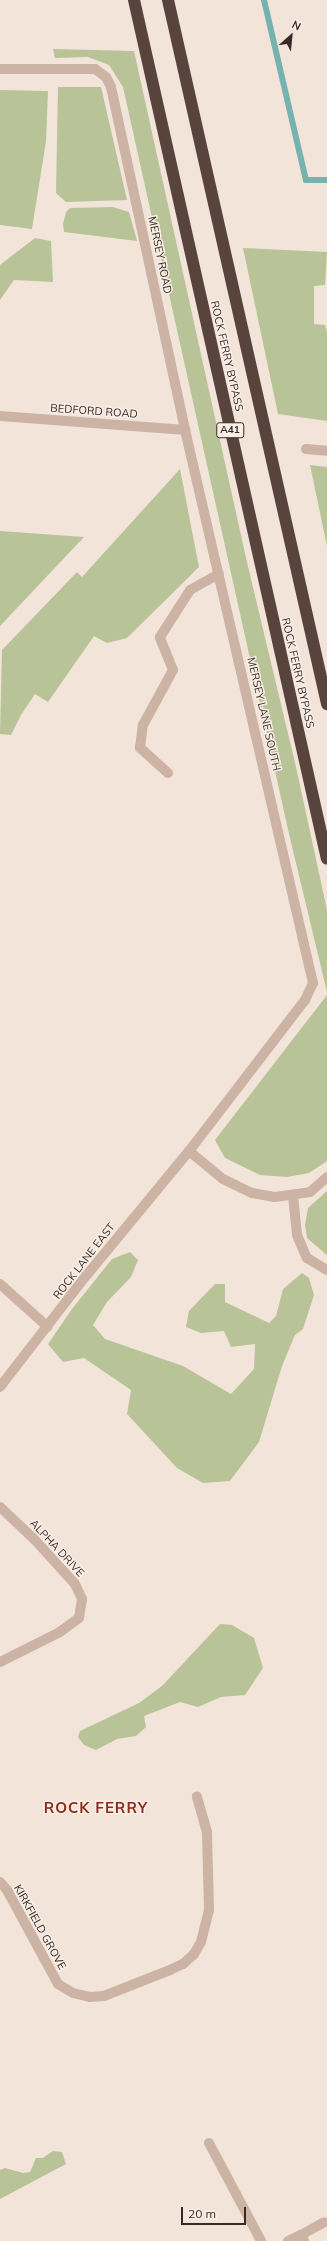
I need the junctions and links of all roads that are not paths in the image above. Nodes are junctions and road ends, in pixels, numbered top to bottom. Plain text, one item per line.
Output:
1 (134, 0) edge
2 (168, 0) edge
3 (0, 69) edge
4 (0, 416) edge
5 (185, 430) junction
6 (306, 449) dead end
7 (327, 450) edge
8 (191, 452) joint
9 (219, 574) junction
10 (327, 704) edge
11 (168, 773) dead end
12 (327, 859) edge
13 (313, 983) joint
14 (189, 1151) junction
15 (327, 1177) edge
16 (293, 1196) junction
17 (327, 1270) edge
18 (0, 1284) edge
19 (48, 1327) junction
20 (0, 1387) edge
21 (0, 1507) edge
22 (0, 1662) edge
23 (197, 1796) dead end
24 (0, 1882) edge
25 (209, 2143) dead end
26 (324, 2222) dead end
27 (302, 2238) edge
28 (261, 2241) edge
29 (288, 2241) edge

1 - 12 highway, ROCK FERRY BYPASS / A41
2 - 10 highway, ROCK FERRY BYPASS
3 - 5 street, MERSEY ROAD
4 - 5 street, BEDFORD ROAD
5 - 8 street, MERSEY ROAD
6 - 7 street
8 - 9 street, MERSEY LANE SOUTH
9 - 11 street
9 - 13 street, MERSEY LANE SOUTH
13 - 14 street, ROCK LANE EAST
14 - 16 street
14 - 19 street, ROCK LANE EAST
15 - 16 street
16 - 17 street
18 - 19 street
19 - 20 street, ROCK LANE EAST
21 - 22 street, ALPHA DRIVE
23 - 24 street, KIRKFIELD GROVE
25 - 28 street
26 - 27 street
27 - 29 street

